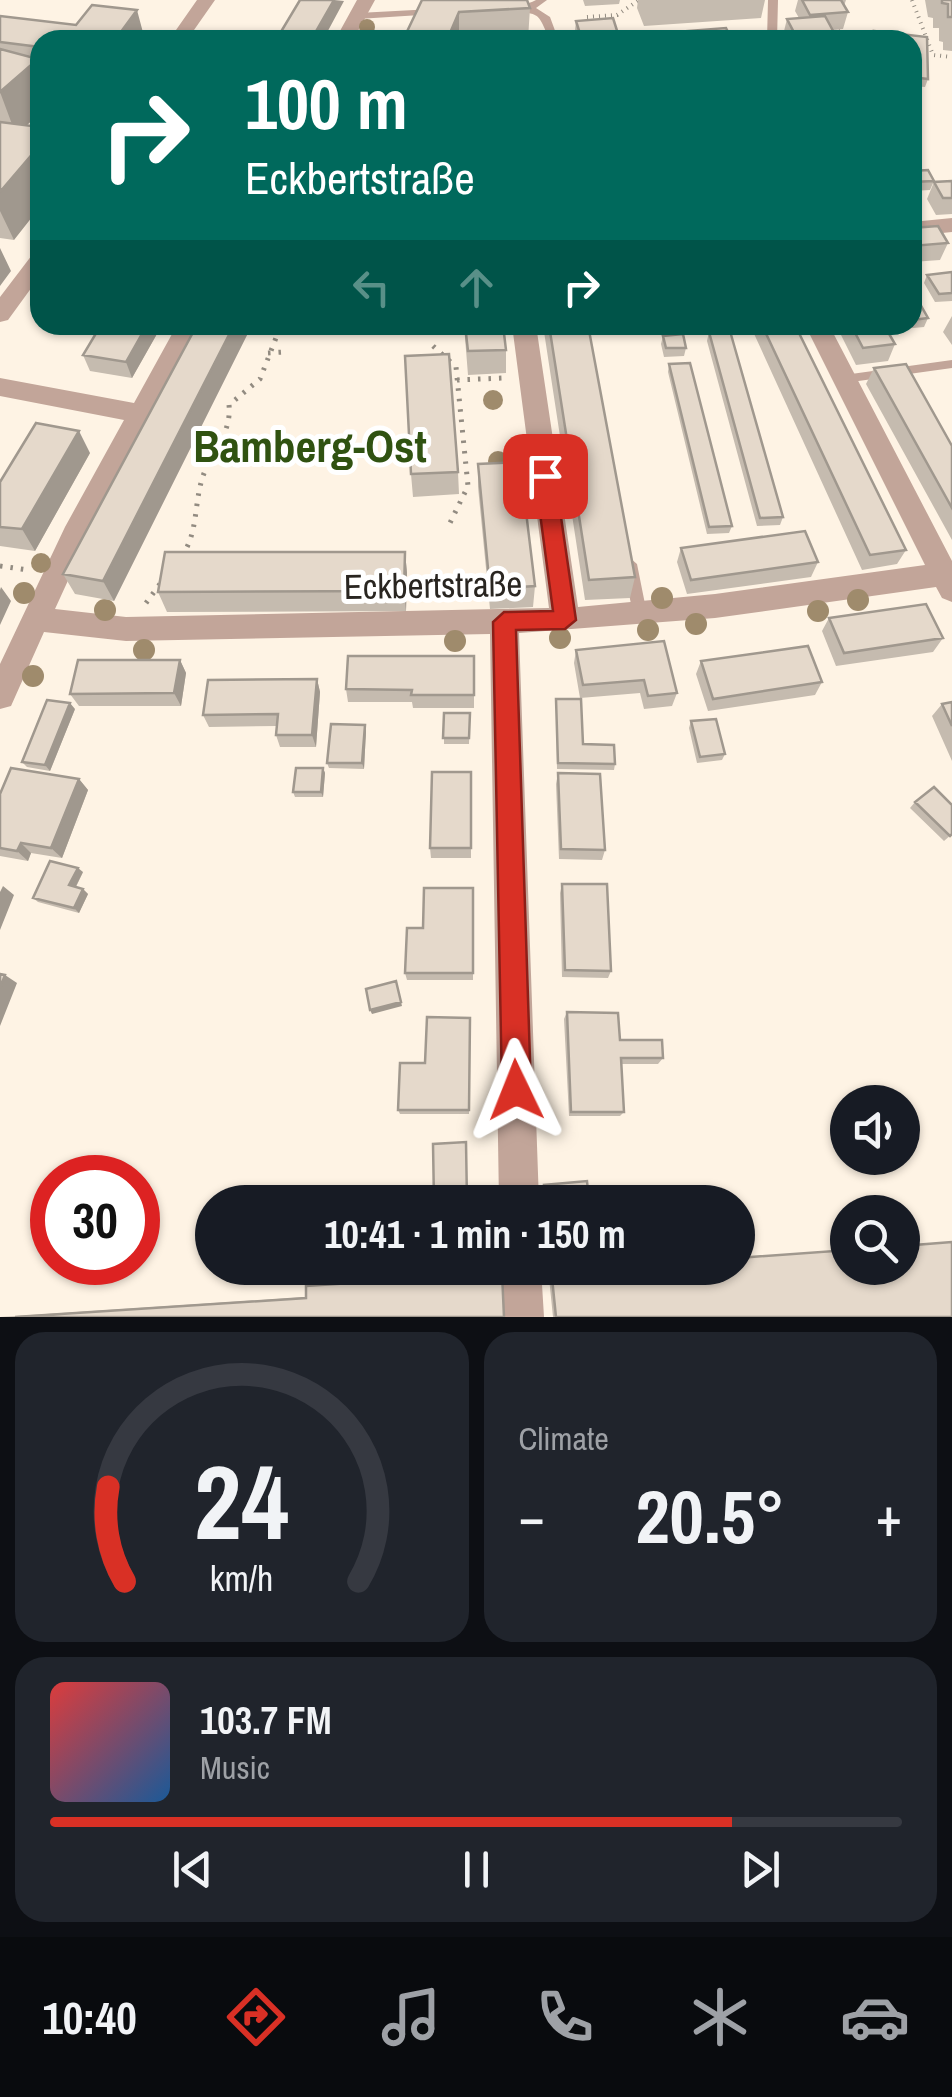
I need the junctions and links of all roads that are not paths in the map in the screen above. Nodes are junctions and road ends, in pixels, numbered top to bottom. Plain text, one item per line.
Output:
1 (206, 0) edge
2 (542, 0) edge
3 (773, 0) edge
4 (362, 8) edge
5 (530, 8) junction
6 (493, 10) edge
7 (437, 12) edge
8 (185, 30) edge
9 (350, 30) edge
10 (550, 30) edge
11 (772, 30) edge
12 (952, 226) edge
13 (922, 228) edge
14 (30, 274) edge
15 (0, 314) edge
16 (183, 335) edge
17 (525, 335) edge
18 (821, 335) edge
19 (950, 368) edge
20 (844, 379) junction
21 (0, 387) edge
22 (140, 414) junction
23 (627, 546) edge
24 (949, 580) edge
25 (640, 614) junction
26 (34, 619) junction
27 (565, 620) junction
28 (504, 622) junction
29 (0, 696) edge
30 (519, 1185) edge
31 (521, 1285) edge
32 (522, 1317) edge

1 - 8 street
2 - 5 lane
3 - 11 lane
4 - 7 lane
4 - 9 street
5 - 6 lane
5 - 10 lane
12 - 13 street
14 - 15 street
16 - 22 street
17 - 27 street
18 - 20 street
19 - 20 lane
20 - 24 street
21 - 22 street
22 - 26 street
23 - 25 lane
24 - 25 street, Eckbertstraße
25 - 27 street, Eckbertstraße
26 - 28 street, Eckbertstraße
26 - 29 street
27 - 28 street, Eckbertstraße
28 - 30 street
31 - 32 street

